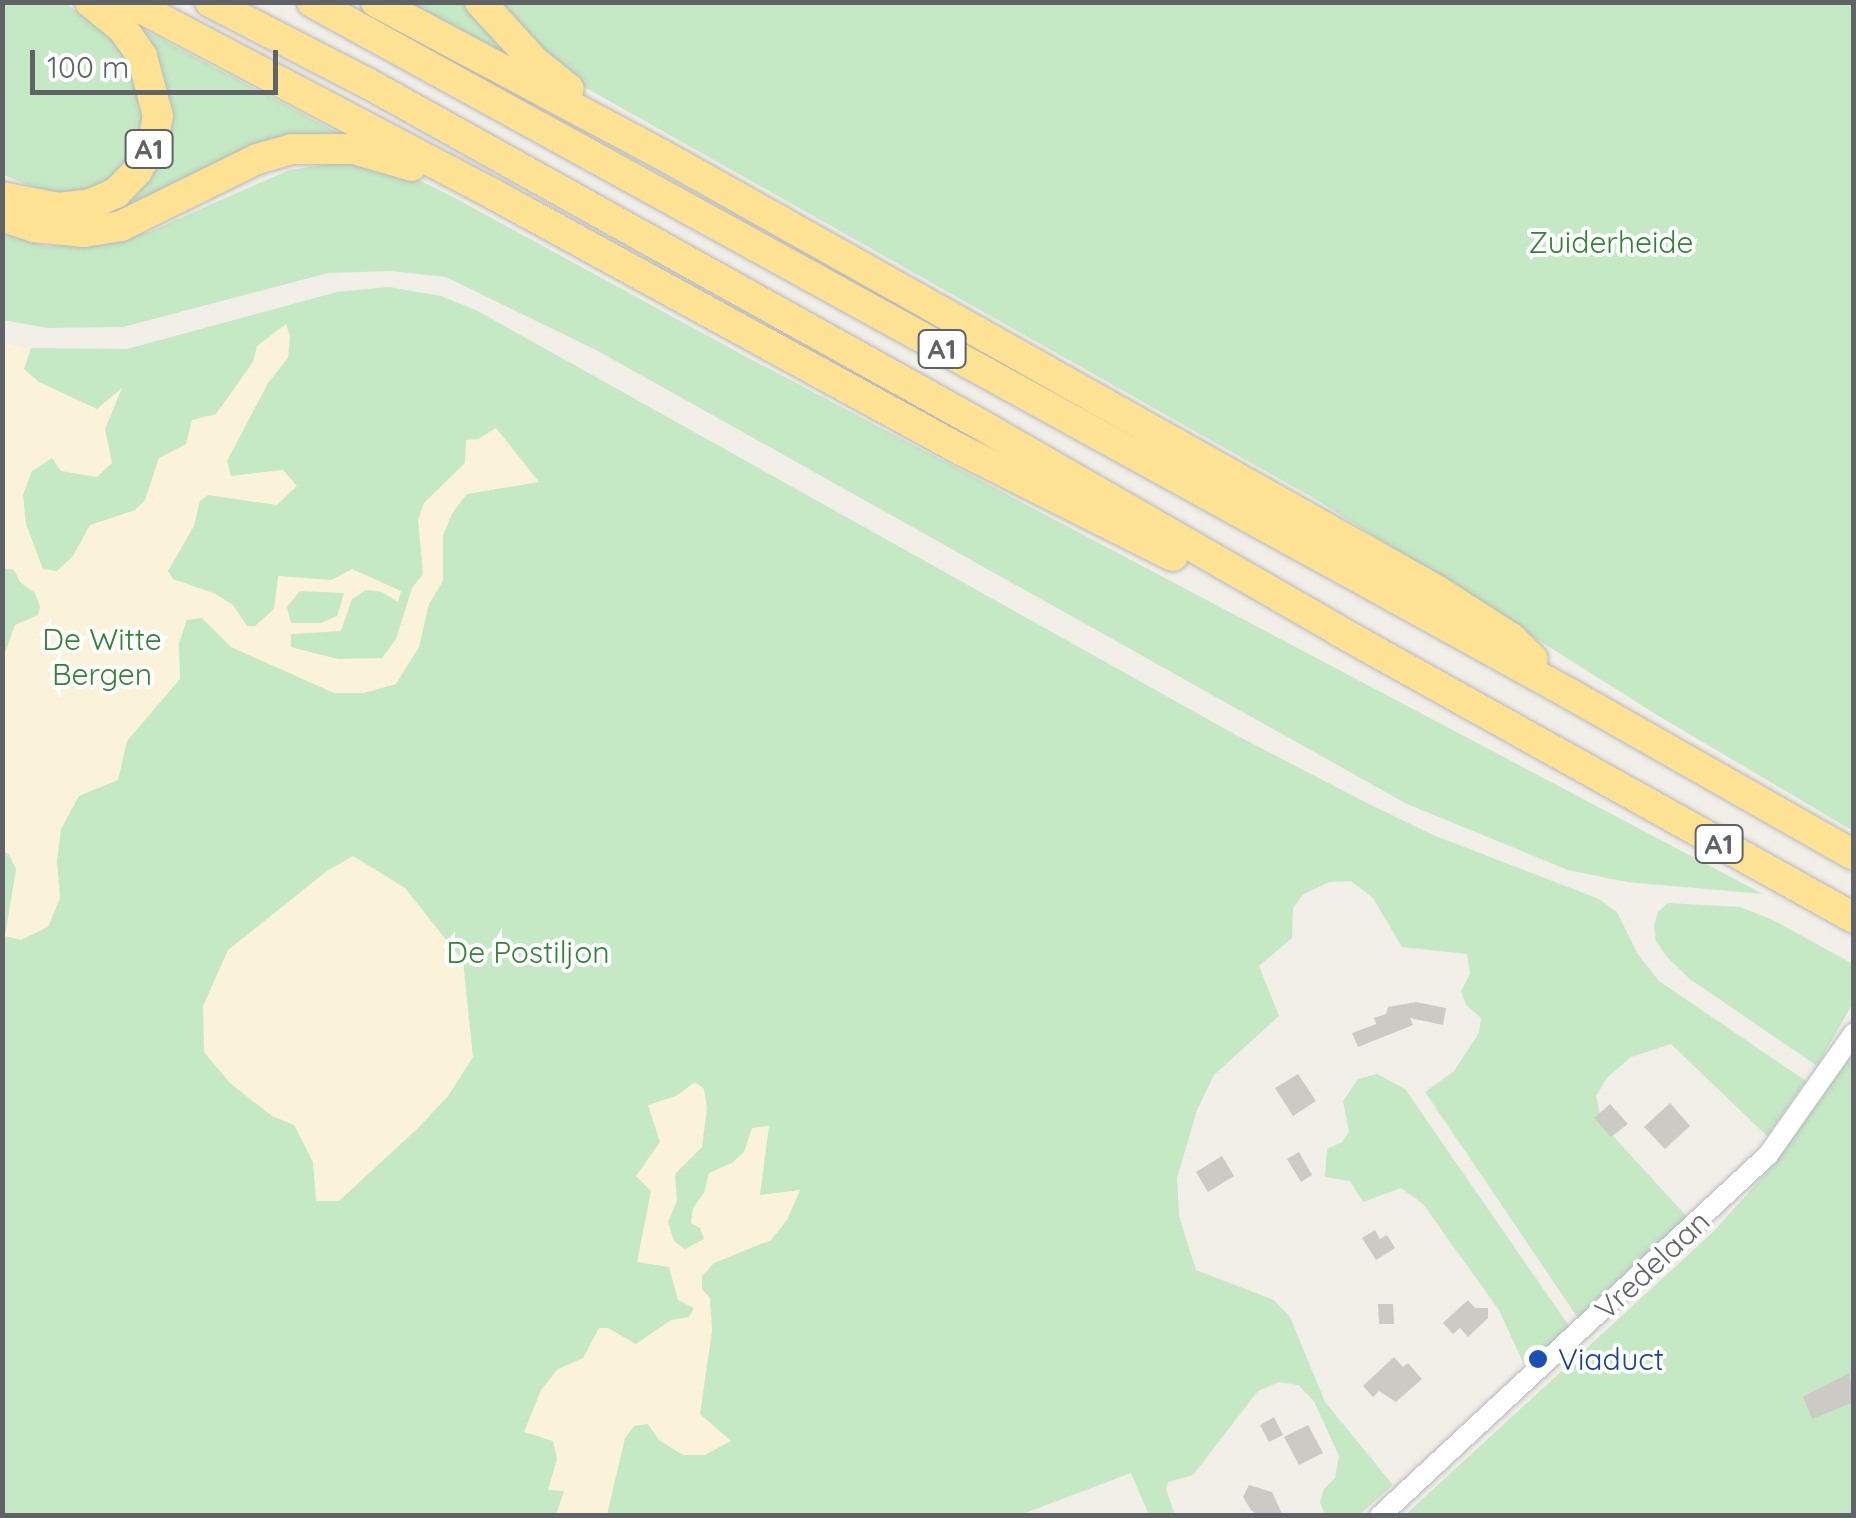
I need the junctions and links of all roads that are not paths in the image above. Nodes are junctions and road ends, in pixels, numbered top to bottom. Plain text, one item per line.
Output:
1 (90, 2) edge
2 (129, 2) edge
3 (210, 2) edge
4 (312, 2) edge
5 (376, 2) edge
6 (480, 2) edge
7 (661, 154) junction
8 (493, 194) junction
9 (2, 196) edge
10 (2, 216) edge
11 (1336, 630) junction
12 (1572, 695) junction
13 (1854, 855) edge
14 (1854, 918) edge
15 (1854, 1033) edge
16 (1380, 1516) edge

1 - 9 highway, A1
2 - 8 highway, A1
3 - 11 highway, A1
4 - 12 highway, A1
5 - 7 highway, A1
6 - 7 highway, A1
7 - 12 highway, A1
8 - 10 highway, A1
8 - 11 highway, A1
11 - 14 highway, A1
12 - 13 highway, A1
15 - 16 street, Vredelaan

